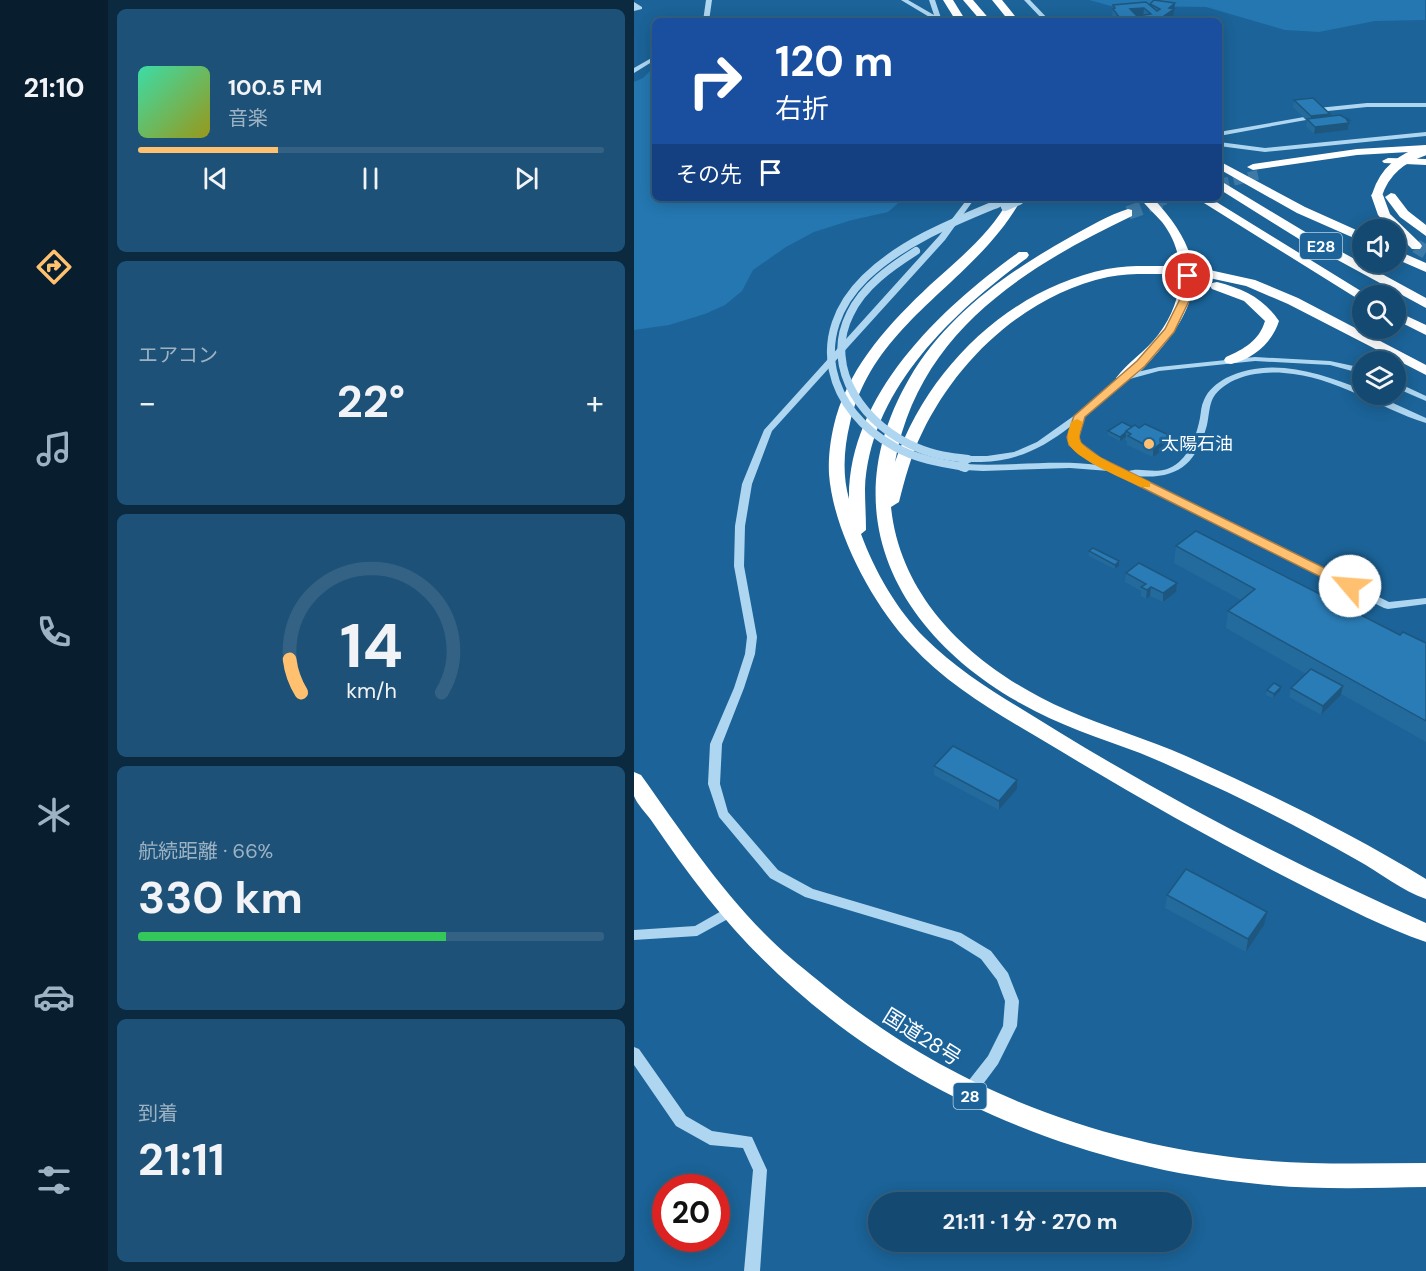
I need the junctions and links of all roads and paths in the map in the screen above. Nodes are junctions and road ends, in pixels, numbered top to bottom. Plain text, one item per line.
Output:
1 (709, 0) edge
2 (904, 0) edge
3 (932, 0) edge
4 (948, 0) edge
5 (968, 0) edge
6 (997, 0) edge
7 (1027, 0) edge
8 (634, 4) edge
9 (634, 9) edge
10 (707, 18) edge
11 (936, 18) edge
12 (938, 18) edge
13 (959, 18) edge
14 (983, 18) edge
15 (1012, 18) edge
16 (1044, 18) edge
17 (652, 60) edge
18 (634, 71) edge
19 (1426, 107) edge
20 (1318, 110) edge
21 (1297, 113) edge
22 (1326, 116) edge
23 (1304, 119) edge
24 (1238, 127) junction
25 (1222, 131) edge
26 (1426, 134) edge
27 (1222, 144) edge
28 (1425, 154) edge
29 (1222, 166) edge
30 (1222, 186) edge
31 (970, 201) edge
32 (1007, 201) edge
33 (1013, 201) edge
34 (1020, 201) edge
35 (1149, 201) edge
36 (1207, 201) edge
37 (1426, 232) tunnel mouth
38 (1352, 233) edge
39 (1416, 246) tunnel mouth
40 (1406, 256) edge
41 (1406, 258) edge
42 (1426, 261) tunnel mouth
43 (1426, 268) edge
44 (1168, 274) tunnel mouth
45 (1352, 289) edge
46 (1426, 304) edge
47 (1406, 320) edge
48 (1426, 331) edge
49 (1231, 360) junction
50 (1352, 368) edge
51 (1426, 371) edge
52 (1123, 378) junction
53 (1406, 390) edge
54 (1426, 399) edge
55 (1079, 416) junction
56 (1426, 422) edge
57 (967, 463) junction
58 (1120, 472) junction
59 (887, 534) junction
60 (860, 547) junction
61 (1426, 601) edge
62 (634, 780) edge
63 (1426, 890) edge
64 (732, 910) junction
65 (1426, 933) edge
66 (634, 935) edge
67 (634, 1053) edge
68 (967, 1095) junction
69 (1426, 1175) edge
70 (752, 1271) edge

1 - 10 street
2 - 11 street
3 - 12 street
4 - 13 highway
5 - 14 highway
6 - 15 highway
7 - 16 street
8 - 9 street
17 - 18 street
19 - 20 street
19 - 22 street
21 - 24 street
23 - 24 street
24 - 25 street
26 - 27 street
28 - 28 highway
28 - 37 highway, bridge
28 - 39 highway, bridge
29 - 38 highway
30 - 46 highway, E28
31 - 68 street
32 - 57 street, bridge
33 - 60 highway
34 - 57 street, bridge
35 - 52 highway
36 - 45 highway, E28
40 - 42 highway
41 - 43 highway
44 - 59 highway
47 - 48 highway
49 - 50 street
49 - 51 highway
49 - 52 street
52 - 55 street
53 - 54 street
55 - 57 street
55 - 58 street
56 - 58 street
57 - 58 street
58 - 61 street
59 - 60 highway
59 - 63 highway
60 - 65 highway
62 - 64 highway, 国道28号 / 28
64 - 66 street
64 - 68 highway, 国道28号 / 28
67 - 70 street
68 - 69 highway, 国道28号 / 28

